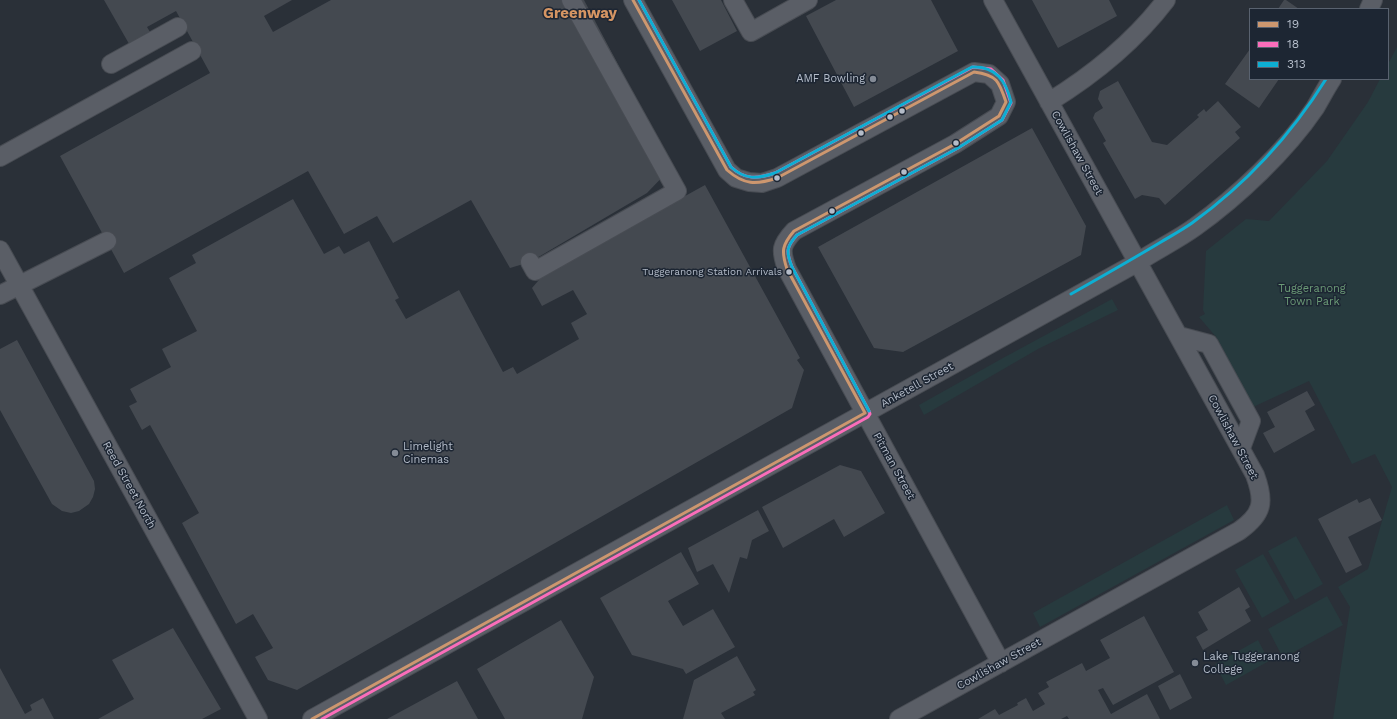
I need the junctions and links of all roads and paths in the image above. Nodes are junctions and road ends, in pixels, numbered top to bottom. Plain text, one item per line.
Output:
1 (571, 0) edge
2 (633, 0) edge
3 (733, 0) edge
4 (808, 0) edge
5 (993, 0) edge
6 (1166, 0) edge
7 (178, 27) dead end
8 (192, 51) dead end
9 (111, 64) dead end
10 (1331, 80) edge
11 (1049, 102) junction
12 (0, 157) edge
13 (107, 241) dead end
14 (0, 250) edge
15 (530, 262) dead end
16 (1138, 262) junction
17 (19, 284) junction
18 (0, 295) edge
19 (865, 413) junction
20 (1001, 663) junction
21 (258, 719) edge
22 (312, 719) edge
23 (899, 719) edge

1 - 15 street
2 - 19 street, Pitman Street
3 - 4 street
5 - 11 street, Cowlishaw Street
6 - 11 street
7 - 9 street
8 - 12 street
10 - 16 street, Anketell Street
11 - 16 street, Cowlishaw Street
13 - 17 street
14 - 17 street, Reed Street North
16 - 19 street, Anketell Street
16 - 20 street, Cowlishaw Street
17 - 18 street
17 - 21 street, Reed Street North
19 - 20 street, Pitman Street
19 - 22 street, Anketell Street
20 - 23 street, Cowlishaw Street

